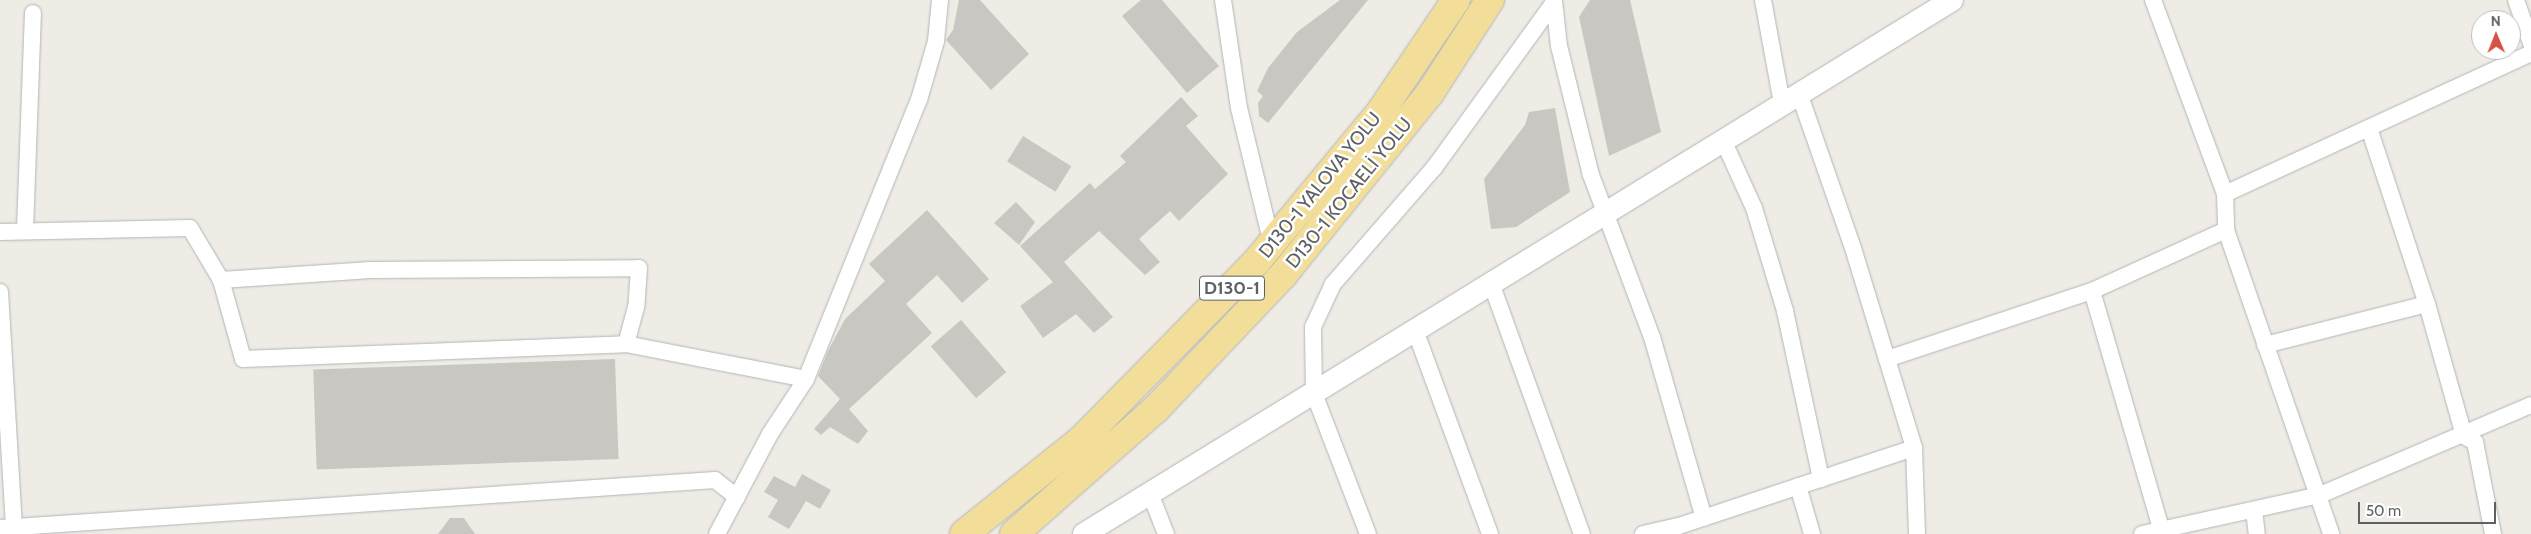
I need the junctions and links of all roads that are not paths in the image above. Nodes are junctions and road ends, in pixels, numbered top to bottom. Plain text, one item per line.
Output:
1 (940, 0) edge
2 (1223, 0) edge
3 (1456, 0) edge
4 (1490, 0) edge
5 (1763, 0) edge
6 (1952, 0) edge
7 (2153, 0) edge
8 (2516, 0) edge
9 (1553, 2) edge
10 (33, 13) dead end
11 (2531, 43) edge
12 (2531, 53) edge
13 (1790, 98) junction
14 (2369, 128) junction
15 (1723, 140) junction
16 (2225, 194) junction
17 (1606, 212) junction
18 (25, 230) junction
19 (2226, 230) junction
20 (0, 232) edge
21 (1272, 244) junction
22 (221, 280) junction
23 (1491, 283) junction
24 (2092, 291) junction
25 (0, 292) edge
26 (2427, 304) junction
27 (1415, 330) junction
28 (626, 344) junction
29 (2265, 345) junction
30 (1887, 359) junction
31 (806, 379) junction
32 (1314, 393) junction
33 (2531, 405) edge
34 (2464, 436) junction
35 (1914, 448) junction
36 (1821, 479) junction
37 (1798, 486) junction
38 (1150, 493) junction
39 (2320, 495) junction
40 (737, 497) junction
41 (2254, 511) junction
42 (1704, 518) junction
43 (7, 527) edge
44 (2161, 529) junction
45 (717, 534) edge
46 (964, 534) edge
47 (1014, 534) edge
48 (1084, 534) edge
49 (1166, 534) edge
50 (1368, 534) edge
51 (1490, 534) edge
52 (1582, 534) edge
53 (1644, 534) edge
54 (1812, 534) edge
55 (1918, 534) edge
56 (2142, 534) edge
57 (2256, 534) edge
58 (2331, 534) edge
59 (2493, 534) edge

1 - 31 street
2 - 21 street
3 - 21 highway, D130-1 YALOVA YOLU / D130-1
4 - 47 highway, D130-1 KOCAELİ YOLU / D130-1
5 - 13 street
6 - 13 main road
7 - 16 street
8 - 11 street
9 - 17 street
9 - 32 street
10 - 18 street
12 - 14 street
13 - 15 main road
13 - 30 street
14 - 16 street
14 - 26 street
15 - 17 main road
15 - 36 street
16 - 19 street
17 - 23 main road
17 - 42 street
18 - 20 street
18 - 22 street
19 - 24 street
19 - 29 street
21 - 46 highway, D130-1 YALOVA YOLU / D130-1
22 - 28 street
22 - 28 street
23 - 27 main road
23 - 52 street
24 - 30 street
24 - 44 street
25 - 43 street
26 - 29 street
26 - 34 street
27 - 32 main road
27 - 51 street
28 - 31 street
29 - 39 street
30 - 35 street
31 - 40 street
32 - 38 main road
32 - 50 street
33 - 34 street
34 - 39 street
34 - 59 street
35 - 36 street
35 - 55 street
36 - 37 street
37 - 42 street
37 - 54 street
38 - 48 main road
38 - 49 street
39 - 41 street
39 - 58 street
40 - 43 street
40 - 45 street
41 - 44 street
41 - 57 street
42 - 53 street
44 - 56 street

